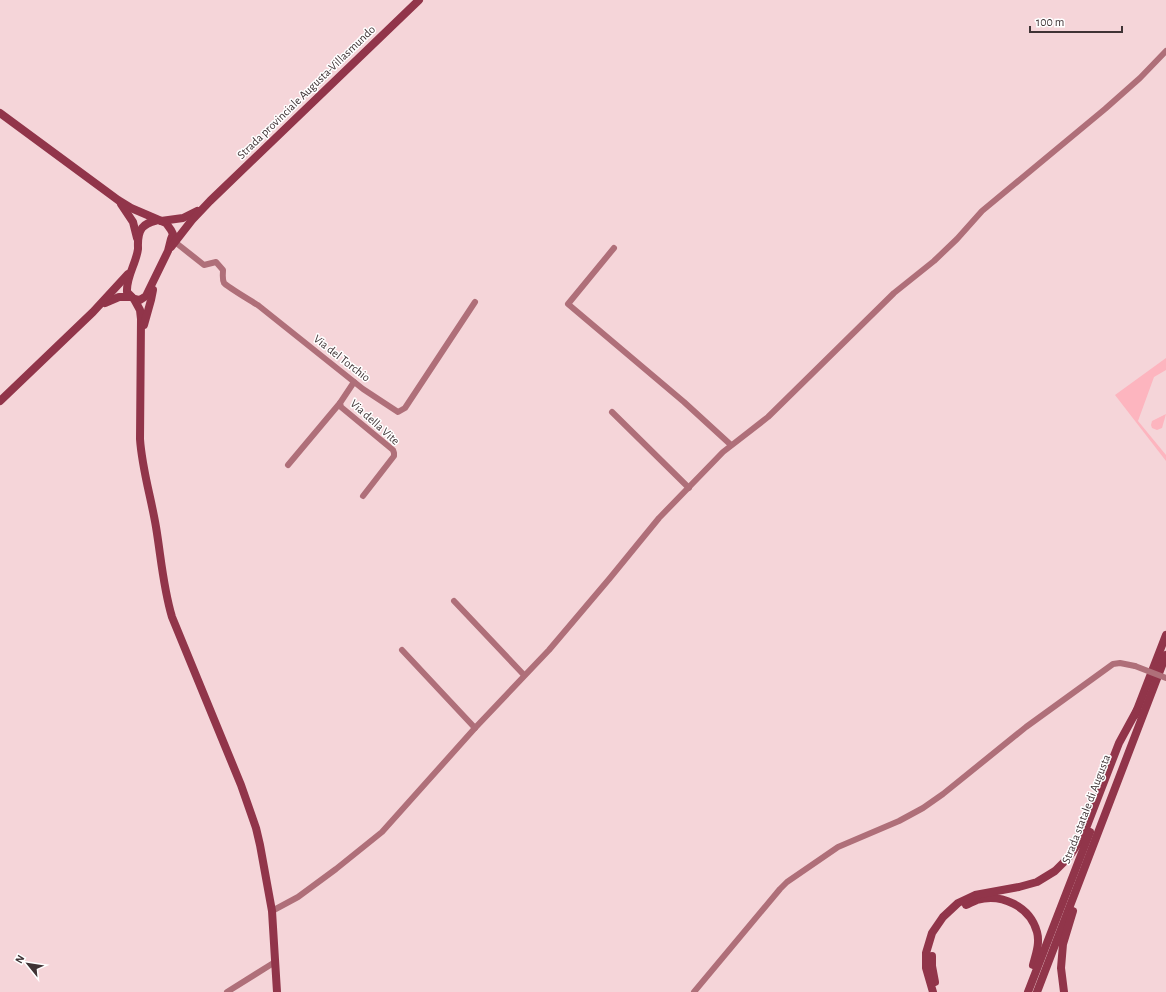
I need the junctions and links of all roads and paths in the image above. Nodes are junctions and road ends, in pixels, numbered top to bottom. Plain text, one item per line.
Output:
1 (418, 0) edge
2 (1166, 50) edge
3 (0, 113) edge
4 (118, 200) junction
5 (210, 201) junction
6 (160, 220) junction
7 (137, 238) junction
8 (175, 242) junction
9 (614, 248) dead end
10 (168, 251) junction
11 (132, 269) junction
12 (154, 282) junction
13 (133, 298) junction
14 (475, 302) dead end
15 (93, 312) junction
16 (141, 335) junction
17 (354, 382) junction
18 (0, 401) edge
19 (340, 403) junction
20 (612, 412) dead end
21 (731, 445) junction
22 (288, 465) dead end
23 (689, 488) junction
24 (363, 496) dead end
25 (454, 601) dead end
26 (1166, 635) edge
27 (402, 650) dead end
28 (1166, 655) edge
29 (524, 675) junction
30 (1166, 678) edge
31 (1137, 710) junction
32 (475, 728) junction
33 (1127, 755) junction
34 (272, 911) junction
35 (275, 962) junction
36 (227, 992) edge
37 (277, 992) edge
38 (694, 992) edge
39 (933, 992) edge
40 (939, 992) edge
41 (1023, 992) edge
42 (1028, 992) edge
43 (1037, 992) edge
44 (1064, 992) edge

1 - 5 main road, Strada provinciale Augusta-Villasmundo
2 - 21 street
3 - 4 main road
4 - 6 main road
4 - 7 main road
5 - 6 main road
5 - 8 main road
6 - 7 main road
6 - 10 main road
7 - 11 main road
8 - 10 main road
8 - 17 street, Via del Torchio
9 - 21 street
10 - 12 main road
11 - 13 main road
11 - 15 main road
12 - 13 main road
12 - 16 main road
13 - 15 main road
13 - 16 main road
14 - 17 street, Via del Torchio
15 - 18 main road
16 - 34 main road
17 - 19 street, Via della Vite
19 - 22 street
19 - 24 street, Via della Vite
20 - 23 street
21 - 23 street
23 - 29 street
25 - 29 street
26 - 31 main road, Strada statale di Augusta
27 - 32 street
28 - 33 main road, Strada statale di Augusta
29 - 32 street
30 - 38 street, bridge
31 - 39 main road
31 - 42 main road, Strada statale di Augusta
32 - 34 street
33 - 43 main road, Strada statale di Augusta
33 - 44 main road
34 - 35 main road
35 - 36 street
35 - 37 main road
40 - 41 main road

